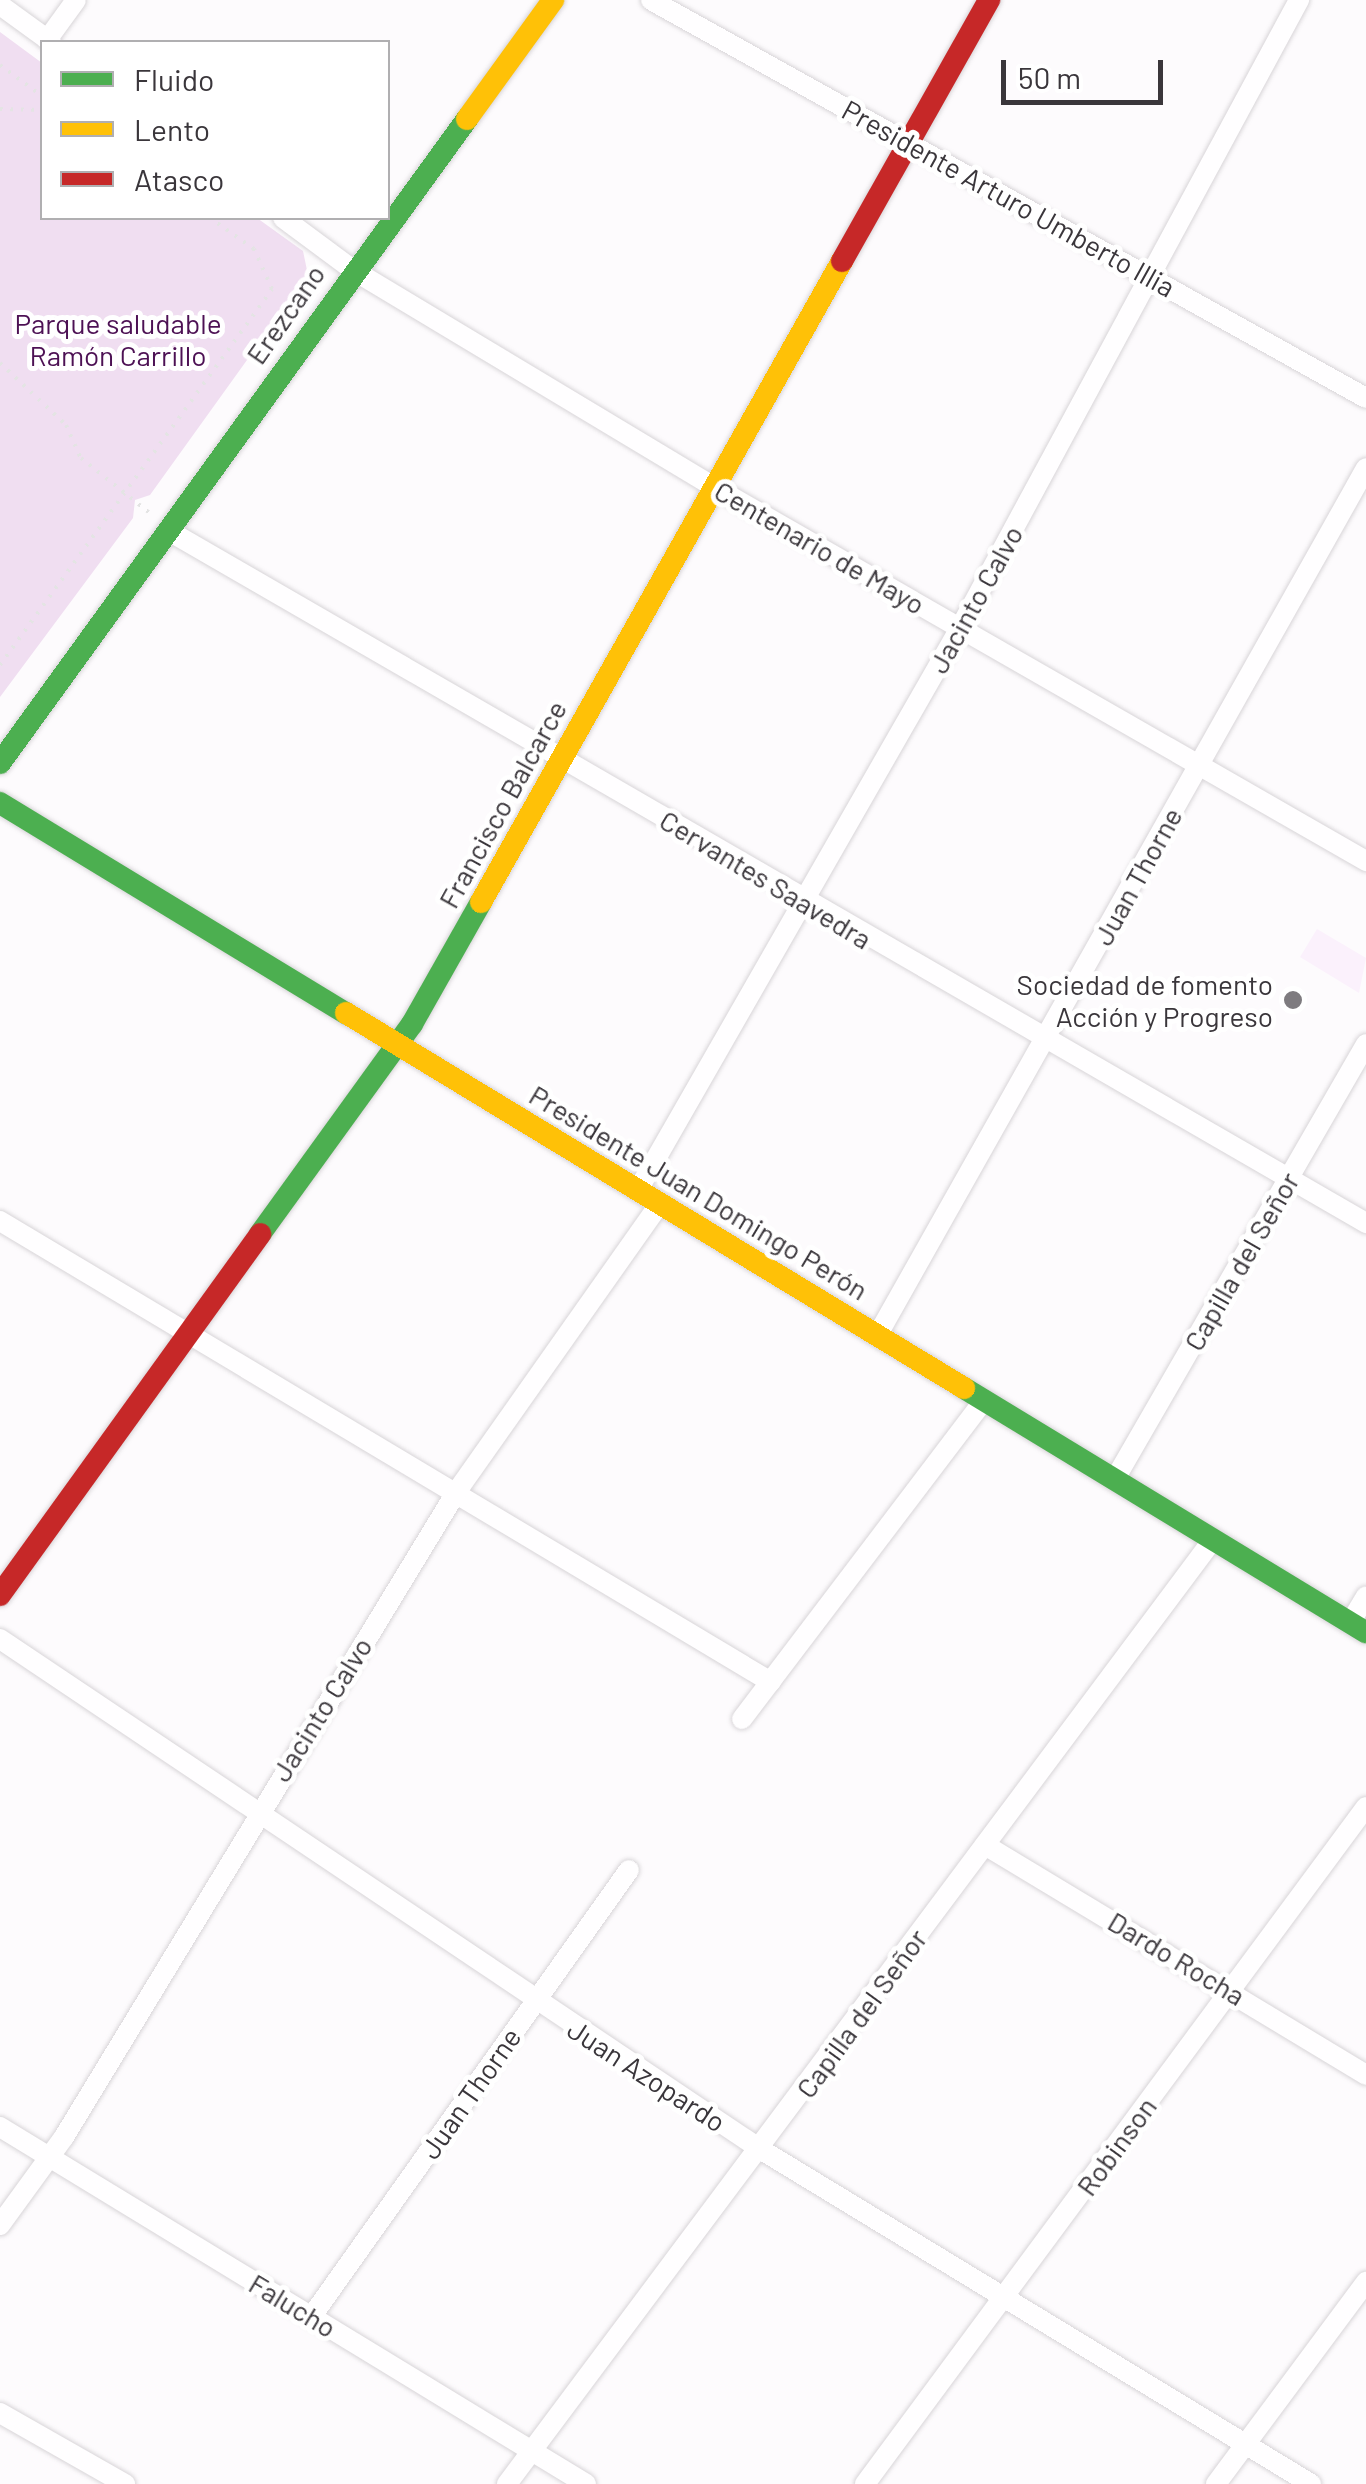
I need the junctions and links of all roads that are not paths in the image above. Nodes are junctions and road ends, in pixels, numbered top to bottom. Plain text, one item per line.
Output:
1 (76, 0) edge
2 (552, 0) edge
3 (651, 0) edge
4 (989, 0) edge
5 (1299, 0) edge
6 (0, 4) edge
7 (48, 40) edge
8 (50, 40) edge
9 (909, 144) junction
10 (286, 220) edge
11 (390, 220) edge
12 (390, 220) edge
13 (353, 270) junction
14 (1150, 275) junction
15 (1366, 398) edge
16 (1366, 468) edge
17 (714, 487) junction
18 (169, 530) junction
19 (960, 628) junction
20 (563, 758) junction
21 (0, 762) edge
22 (1199, 765) junction
23 (0, 802) edge
24 (1366, 861) edge
25 (803, 901) junction
26 (1046, 1042) junction
27 (398, 1044) junction
28 (1366, 1044) edge
29 (1289, 1178) junction
30 (638, 1190) junction
31 (660, 1203) junction
32 (0, 1221) edge
33 (1366, 1223) edge
34 (186, 1332) junction
35 (878, 1336) junction
36 (984, 1400) junction
37 (1115, 1479) junction
38 (458, 1491) junction
39 (1212, 1540) junction
40 (0, 1595) edge
41 (1366, 1596) edge
42 (1358, 1628) edge
43 (0, 1639) edge
44 (771, 1682) junction
45 (742, 1720) dead end
46 (1366, 1807) edge
47 (258, 1818) junction
48 (985, 1845) junction
49 (629, 1870) dead end
50 (1230, 1989) junction
51 (534, 2002) junction
52 (1366, 2075) edge
53 (0, 2127) edge
54 (760, 2149) junction
55 (50, 2156) junction
56 (0, 2225) edge
57 (1366, 2282) edge
58 (1005, 2299) junction
59 (312, 2316) junction
60 (0, 2413) edge
61 (1246, 2445) junction
62 (534, 2453) junction
63 (125, 2484) edge
64 (507, 2484) edge
65 (586, 2484) edge
66 (865, 2484) edge
67 (1216, 2484) edge
68 (1311, 2484) edge

1 - 8 street
2 - 11 street, Erezcano
3 - 9 street, Presidente Arturo Umberto Illia
4 - 9 street, Francisco Balcarce
5 - 14 street, Jacinto Calvo
6 - 7 street
9 - 14 street, Presidente Arturo Umberto Illia
9 - 17 street, Francisco Balcarce
10 - 13 street, Centenario de Mayo
12 - 13 street, Erezcano
13 - 17 street, Centenario de Mayo
13 - 18 street, Erezcano
14 - 15 street, Presidente Arturo Umberto Illia
14 - 19 street, Jacinto Calvo
16 - 22 street, Juan Thorne
17 - 19 street, Centenario de Mayo
17 - 20 street, Francisco Balcarce
18 - 20 street, Cervantes Saavedra
18 - 21 street, Erezcano
19 - 22 street, Centenario de Mayo
19 - 25 street, Jacinto Calvo
20 - 25 street, Cervantes Saavedra
20 - 27 street, Francisco Balcarce
22 - 24 street, Centenario de Mayo
22 - 26 street, Juan Thorne
23 - 27 street, Presidente Juan Domingo Perón
25 - 26 street, Cervantes Saavedra
25 - 30 street, Jacinto Calvo
26 - 29 street, Cervantes Saavedra
26 - 35 street, Juan Thorne
27 - 30 street, Presidente Juan Domingo Perón
27 - 34 street, Francisco Balcarce
28 - 29 street, Capilla del Señor
29 - 33 street, Cervantes Saavedra
29 - 37 street, Capilla del Señor
30 - 31 street, Presidente Juan Domingo Perón
31 - 35 street, Presidente Juan Domingo Perón
31 - 38 street, Jacinto Calvo
32 - 34 street
34 - 38 street
34 - 40 street, Francisco Balcarce
35 - 36 street, Presidente Juan Domingo Perón
36 - 37 street, Presidente Juan Domingo Perón
36 - 44 street
37 - 39 street, Presidente Juan Domingo Perón
38 - 44 street
38 - 47 street, Jacinto Calvo
39 - 42 street, Presidente Juan Domingo Perón
39 - 48 street, Capilla del Señor
41 - 42 street
43 - 47 street, Juan Azopardo
44 - 45 street
46 - 50 street, Robinson
47 - 51 street, Juan Azopardo
47 - 55 street, Jacinto Calvo
48 - 50 street, Dardo Rocha
48 - 54 street, Capilla del Señor
49 - 51 street, Juan Thorne
50 - 52 street, Dardo Rocha
50 - 58 street, Robinson
51 - 54 street, Juan Azopardo
51 - 59 street, Juan Thorne
53 - 55 street, Falucho
54 - 58 street, Juan Azopardo
54 - 62 street, Capilla del Señor
55 - 56 street, Jacinto Calvo
55 - 59 street, Falucho
57 - 61 street
58 - 61 street, Juan Azopardo
58 - 66 street, Robinson
59 - 62 street, Falucho
60 - 63 street
61 - 67 street
61 - 68 street, Juan Azopardo
62 - 64 street, Capilla del Señor
62 - 65 street, Falucho

